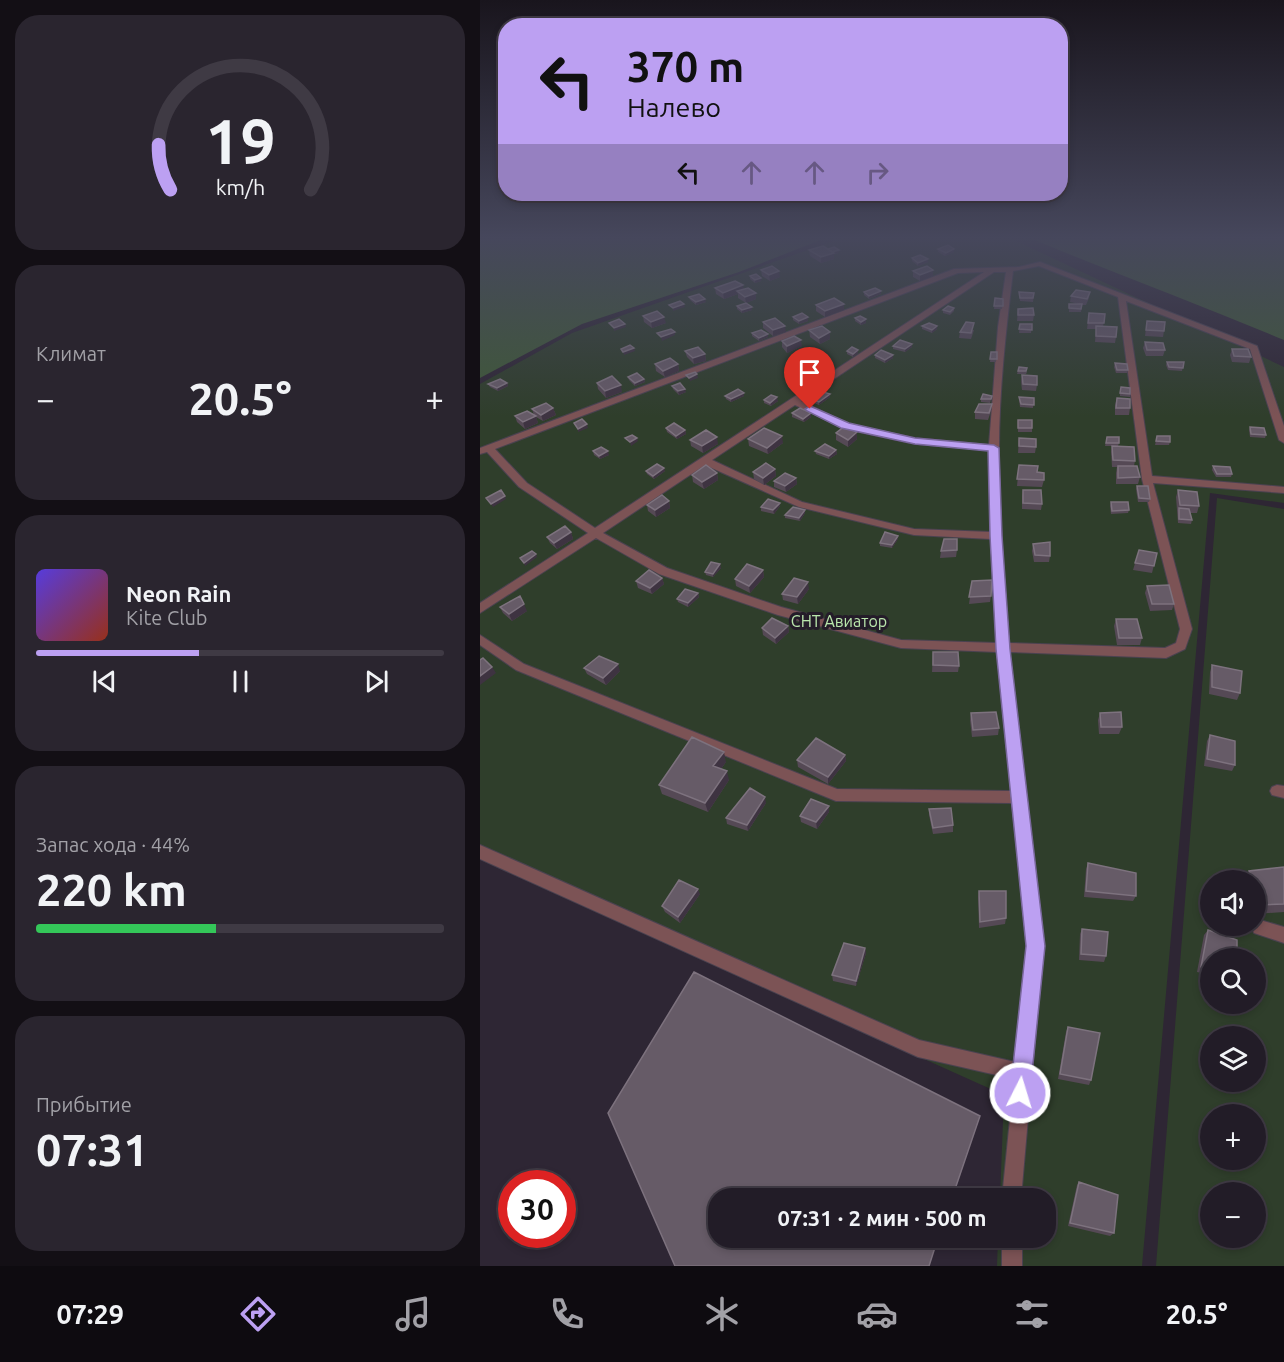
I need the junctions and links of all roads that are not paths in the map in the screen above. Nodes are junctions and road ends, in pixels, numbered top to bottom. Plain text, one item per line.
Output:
1 (885, 298) edge
2 (949, 298) edge
3 (1006, 298) edge
4 (1122, 298) edge
5 (1125, 298) edge
6 (793, 401) junction
7 (1284, 440) edge
8 (994, 448) junction
9 (484, 449) edge
10 (705, 461) junction
11 (1147, 478) junction
12 (1284, 490) edge
13 (594, 532) junction
14 (996, 536) junction
15 (480, 609) edge
16 (480, 639) edge
17 (1003, 649) junction
18 (1018, 797) junction
19 (480, 852) edge
20 (1266, 930) edge
21 (1284, 935) edge
22 (1022, 1072) junction
23 (1012, 1188) edge
24 (1012, 1248) edge
25 (1012, 1266) edge

1 - 9 street
2 - 6 street
3 - 8 street
4 - 11 street
5 - 7 street
6 - 8 street
6 - 10 street
8 - 14 street
9 - 13 street
10 - 13 street
10 - 14 street
11 - 12 street
11 - 17 street
13 - 15 street
13 - 17 street
14 - 17 street
16 - 18 street
17 - 18 street
18 - 22 street
19 - 22 street
20 - 21 street
22 - 23 street
24 - 25 street

